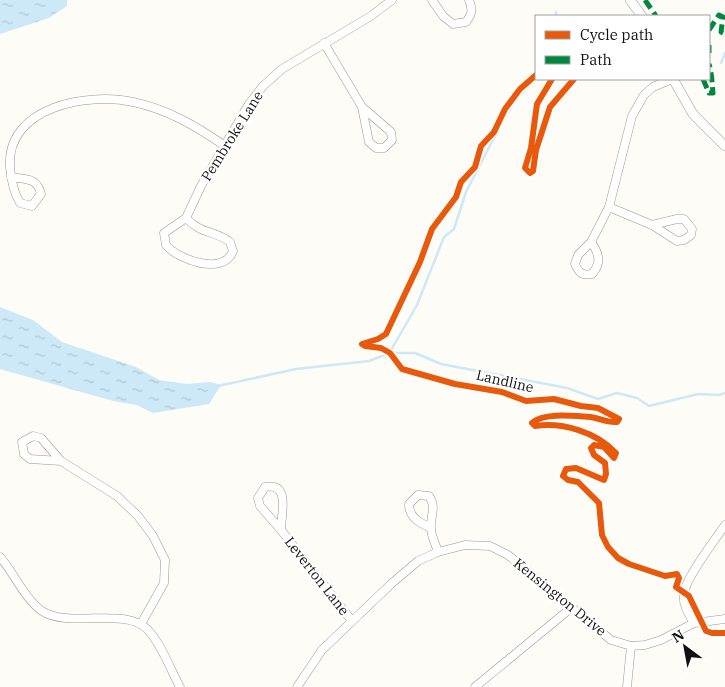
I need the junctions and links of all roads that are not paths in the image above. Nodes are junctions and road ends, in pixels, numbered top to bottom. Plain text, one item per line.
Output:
1 (392, 0) edge
2 (432, 0) edge
3 (469, 0) edge
4 (630, 0) edge
5 (641, 15) edge
6 (324, 43) junction
7 (670, 80) edge
8 (673, 80) edge
9 (362, 107) junction
10 (225, 146) junction
11 (725, 146) edge
12 (11, 177) junction
13 (609, 207) junction
14 (186, 218) junction
15 (652, 225) junction
16 (591, 242) dead end
17 (61, 461) junction
18 (725, 524) edge
19 (431, 528) dead end
20 (282, 530) junction
21 (438, 552) junction
22 (0, 557) edge
23 (571, 608) junction
24 (725, 619) edge
25 (352, 621) junction
26 (694, 623) junction
27 (141, 624) junction
28 (631, 646) junction
29 (177, 686) edge
30 (296, 687) edge
31 (474, 687) edge
32 (627, 687) edge

1 - 6 street, Pembroke Lane
2 - 3 street
4 - 5 street
6 - 9 street
6 - 10 street, Pembroke Lane
7 - 13 street
8 - 11 street
9 - 9 street
10 - 12 street
10 - 14 street, Pembroke Lane
12 - 12 street
13 - 15 street
13 - 16 street
14 - 14 street
15 - 15 street
17 - 17 street
17 - 27 street
18 - 26 street
19 - 21 street
20 - 20 street, Leverton Lane
20 - 25 street, Leverton Lane
21 - 23 street, Kensington Drive
21 - 25 street, Kensington Drive
22 - 27 street
23 - 28 street, Kensington Drive
23 - 31 street
24 - 26 street
25 - 30 street, Kensington Drive
26 - 28 street
27 - 29 street
28 - 32 street

